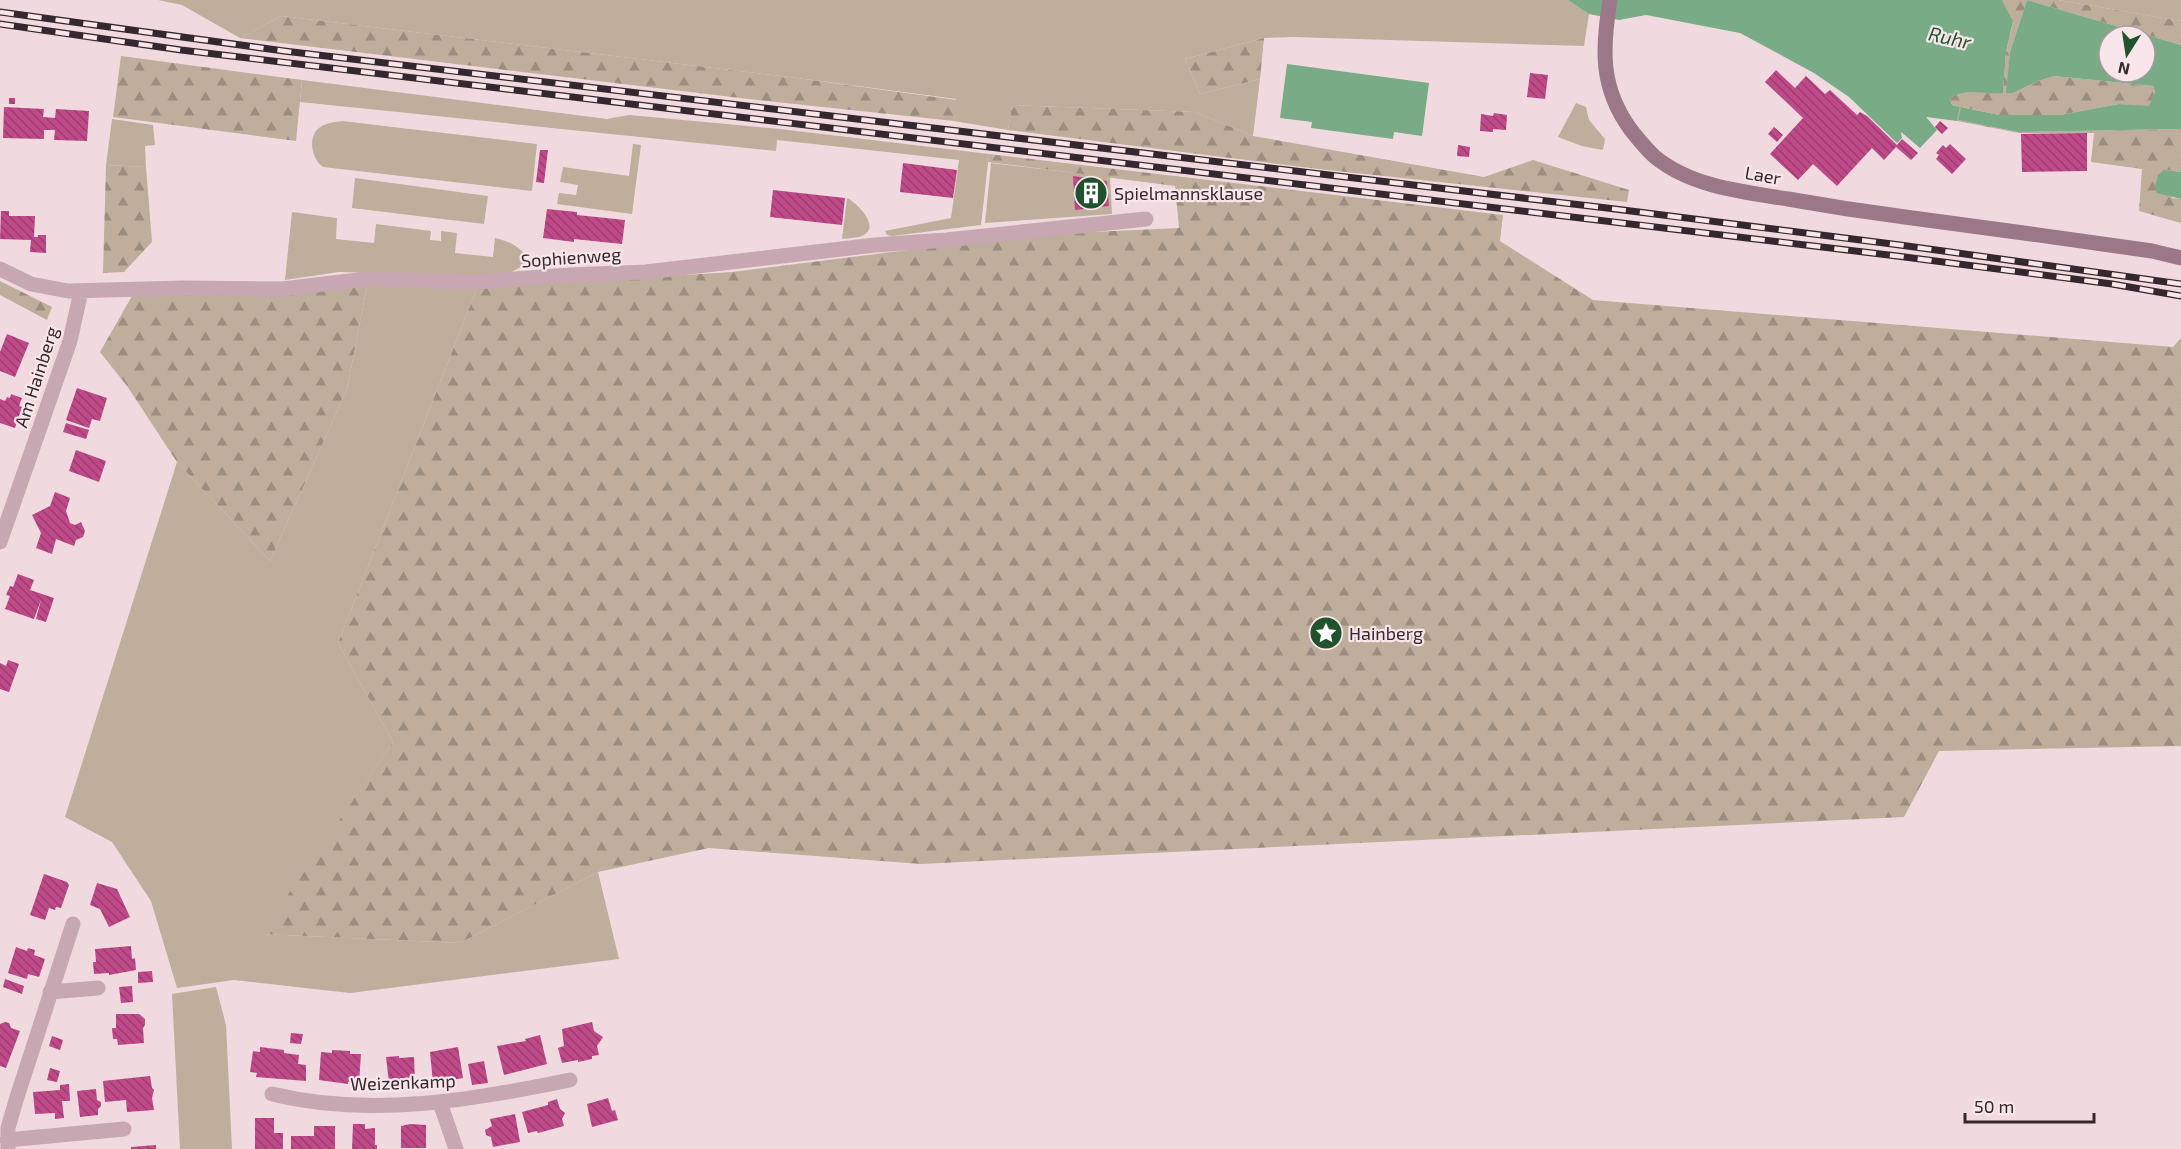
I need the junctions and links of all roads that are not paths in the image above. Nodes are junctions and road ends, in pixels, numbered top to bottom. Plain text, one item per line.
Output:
1 (1610, 0) edge
2 (1146, 219) dead end
3 (2181, 258) edge
4 (0, 269) edge
5 (81, 291) junction
6 (0, 542) edge
7 (73, 924) dead end
8 (98, 988) dead end
9 (50, 992) junction
10 (570, 1080) dead end
11 (272, 1094) dead end
12 (440, 1103) junction
13 (124, 1129) dead end
14 (8, 1144) edge
15 (456, 1149) edge

1 - 3 main road, Laer
2 - 5 street, Sophienweg
4 - 5 street, Sophienweg
5 - 6 street, Am Hainberg
7 - 9 street
8 - 9 street
9 - 14 street
10 - 12 street, Weizenkamp
11 - 12 street, Weizenkamp
12 - 15 street
13 - 14 street

